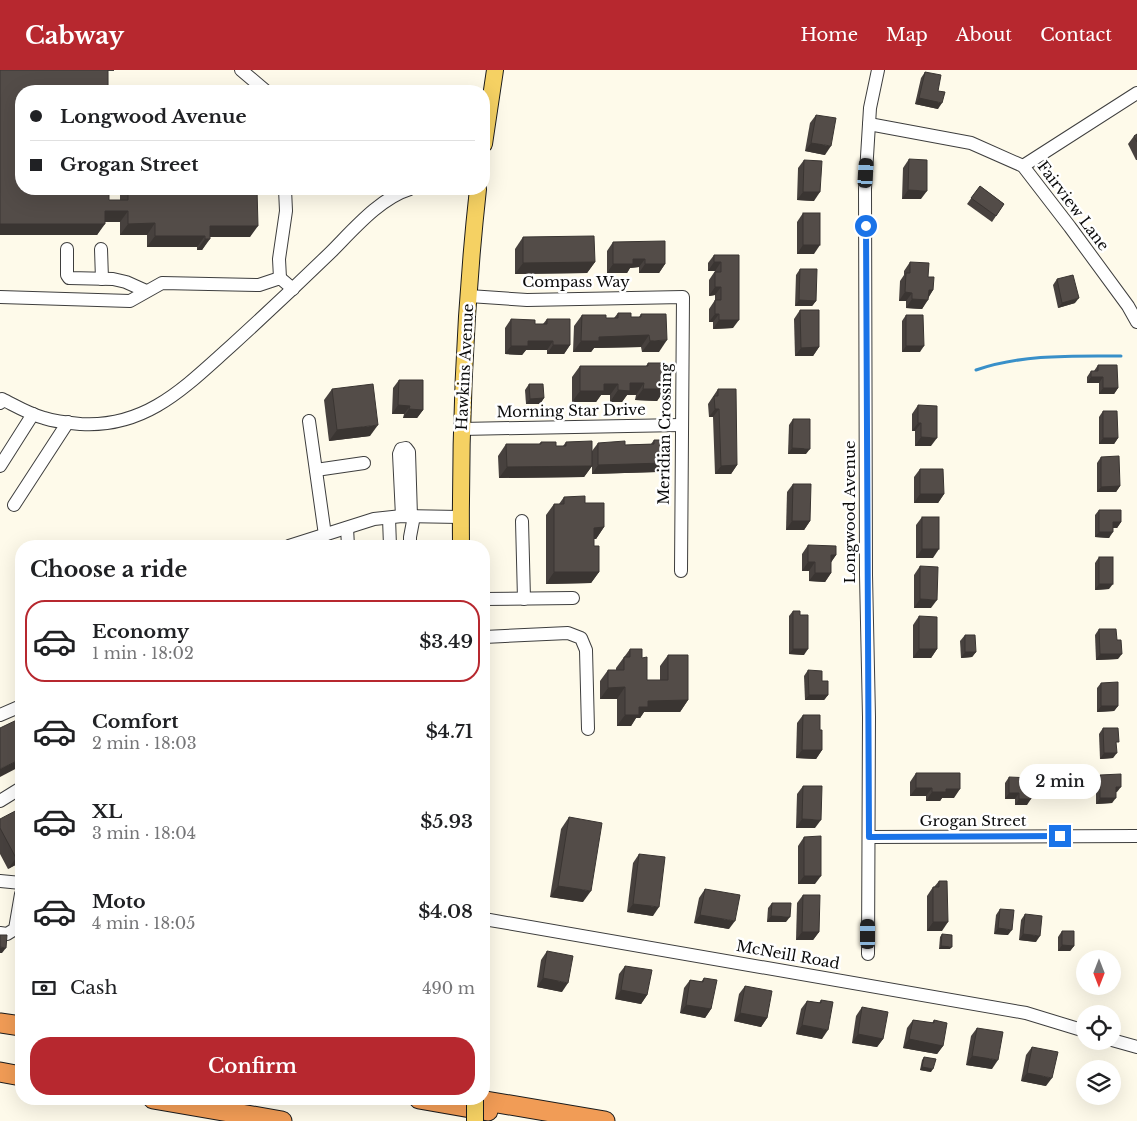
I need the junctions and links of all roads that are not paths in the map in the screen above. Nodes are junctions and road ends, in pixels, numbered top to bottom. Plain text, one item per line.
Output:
1 (241, 70) edge
2 (495, 70) edge
3 (878, 70) edge
4 (259, 85) edge
5 (1137, 94) edge
6 (490, 104) edge
7 (869, 124) junction
8 (1023, 166) junction
9 (285, 195) edge
10 (398, 195) edge
11 (477, 195) edge
12 (67, 249) dead end
13 (101, 249) dead end
14 (280, 278) junction
15 (102, 279) junction
16 (293, 289) junction
17 (146, 291) junction
18 (469, 296) junction
19 (0, 297) edge
20 (683, 298) joint
21 (1137, 322) edge
22 (1, 400) edge
23 (33, 414) junction
24 (309, 421) dead end
25 (68, 422) junction
26 (682, 425) junction
27 (461, 429) junction
28 (364, 463) dead end
29 (0, 466) edge
30 (316, 470) junction
31 (14, 505) dead end
32 (409, 516) junction
33 (460, 517) junction
34 (389, 518) junction
35 (522, 521) dead end
36 (347, 528) junction
37 (325, 535) junction
38 (309, 540) edge
39 (348, 540) edge
40 (390, 540) edge
41 (410, 540) edge
42 (461, 540) edge
43 (680, 571) dead end
44 (573, 598) dead end
45 (490, 599) edge
46 (524, 599) junction
47 (490, 637) edge
48 (15, 709) edge
49 (0, 715) edge
50 (588, 729) dead end
51 (15, 792) edge
52 (0, 801) edge
53 (1137, 836) edge
54 (869, 837) junction
55 (0, 881) edge
56 (15, 882) edge
57 (490, 919) edge
58 (15, 929) edge
59 (0, 933) edge
60 (868, 954) dead end
61 (0, 1023) edge
62 (15, 1025) edge
63 (1076, 1028) edge
64 (1121, 1043) edge
65 (1137, 1047) edge
66 (0, 1072) edge
67 (15, 1075) edge
68 (490, 1102) edge
69 (189, 1105) edge
70 (450, 1105) edge
71 (475, 1105) edge
72 (238, 1113) junction
73 (270, 1121) edge
74 (282, 1121) edge
75 (475, 1121) edge
76 (533, 1121) edge
77 (606, 1121) edge

1 - 4 street
2 - 6 main road
3 - 7 street, Longwood Avenue
5 - 8 street
7 - 8 street, Fairview Lane
7 - 54 street, Longwood Avenue
8 - 21 street, Fairview Lane
9 - 14 street
10 - 16 street
11 - 18 main road, Hawkins Avenue
12 - 15 street
13 - 15 street
14 - 16 street
14 - 17 street
15 - 17 street
16 - 25 street
17 - 19 street
18 - 20 street, Compass Way
18 - 27 main road, Hawkins Avenue
20 - 26 street, Meridian Crossing
22 - 23 street
23 - 25 street
23 - 29 street
24 - 30 street
25 - 31 street
26 - 27 street, Morning Star Drive
26 - 43 street, Meridian Crossing
27 - 33 main road, Hawkins Avenue
28 - 30 street
30 - 37 street
32 - 33 street
32 - 34 street
32 - 41 street
33 - 42 main road, Hawkins Avenue
34 - 36 street
34 - 40 street
35 - 46 street
36 - 37 street
36 - 39 street
37 - 38 street
44 - 46 street
45 - 46 street
47 - 50 street
48 - 49 street
51 - 52 street
53 - 54 street, Grogan Street
54 - 60 street, Longwood Avenue
55 - 56 street
57 - 63 street, McNeill Road
58 - 59 street
61 - 62 highway
64 - 65 street
66 - 67 highway
68 - 77 highway
69 - 72 highway
70 - 76 highway
71 - 75 main road, bridge
72 - 73 highway
72 - 74 highway

